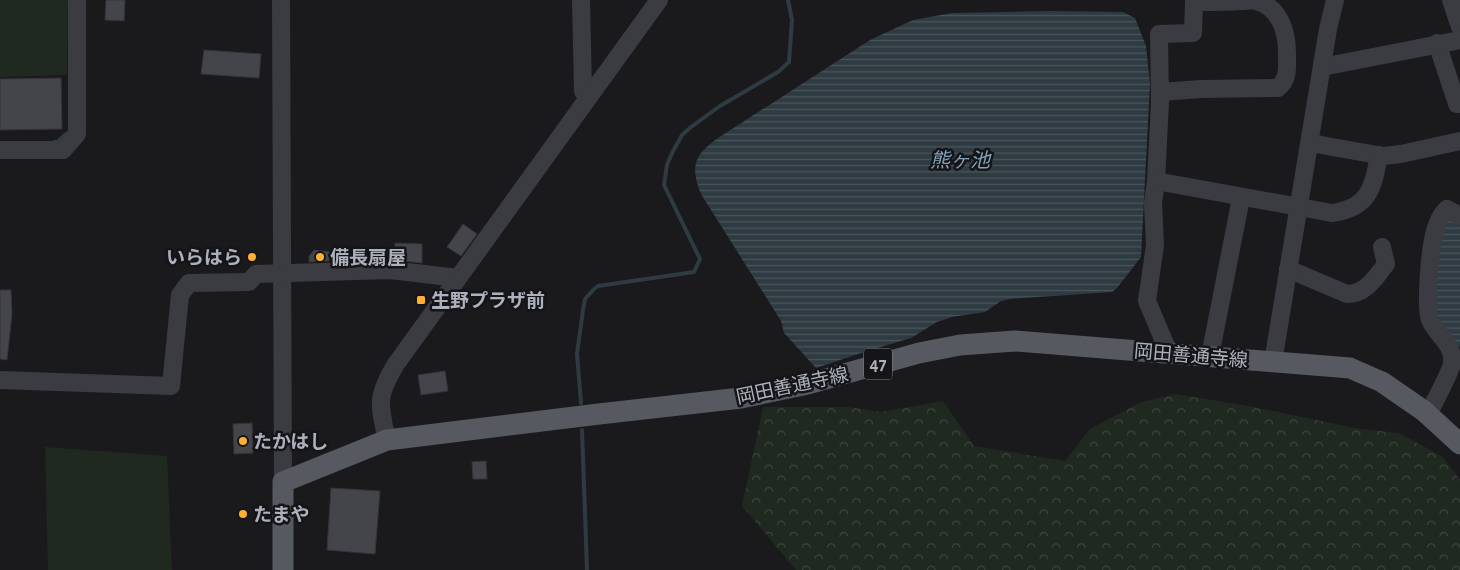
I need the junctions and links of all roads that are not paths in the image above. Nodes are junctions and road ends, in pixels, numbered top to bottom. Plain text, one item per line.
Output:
1 (77, 0) edge
2 (281, 0) edge
3 (581, 0) edge
4 (659, 0) edge
5 (1335, 0) edge
6 (1451, 0) edge
7 (1460, 27) edge
8 (1460, 40) edge
9 (1437, 43) junction
10 (1322, 67) junction
11 (1160, 92) junction
12 (588, 98) junction
13 (1460, 104) edge
14 (1460, 141) edge
15 (1310, 143) junction
16 (0, 150) edge
17 (1379, 155) junction
18 (1156, 181) junction
19 (1242, 198) junction
20 (1299, 208) junction
21 (1460, 216) edge
22 (1382, 247) dead end
23 (1288, 269) junction
24 (282, 274) junction
25 (458, 278) junction
26 (1169, 352) junction
27 (1210, 356) junction
28 (1273, 362) junction
29 (0, 380) edge
30 (1428, 415) junction
31 (387, 440) junction
32 (1460, 444) edge
33 (283, 482) junction
34 (283, 570) edge

1 - 16 street
2 - 24 street
3 - 12 street
4 - 12 street
5 - 10 street
6 - 7 street
8 - 9 street
9 - 10 street
9 - 13 street
10 - 15 street
11 - 11 street
11 - 18 street
12 - 25 street
14 - 17 street
15 - 17 street
15 - 20 street
17 - 20 street
18 - 19 street
18 - 26 street
19 - 20 street
19 - 27 street
20 - 23 street
21 - 30 street
22 - 23 street
23 - 28 street
24 - 25 street
24 - 29 street
24 - 33 street
25 - 31 street
26 - 27 main road, 岡田善通寺線 / 47
26 - 31 main road, 岡田善通寺線 / 47
27 - 28 main road, 岡田善通寺線 / 47
28 - 30 main road, 岡田善通寺線 / 47
30 - 32 main road, 岡田善通寺線 / 47
31 - 33 main road, 岡田善通寺線 / 47
33 - 34 main road

